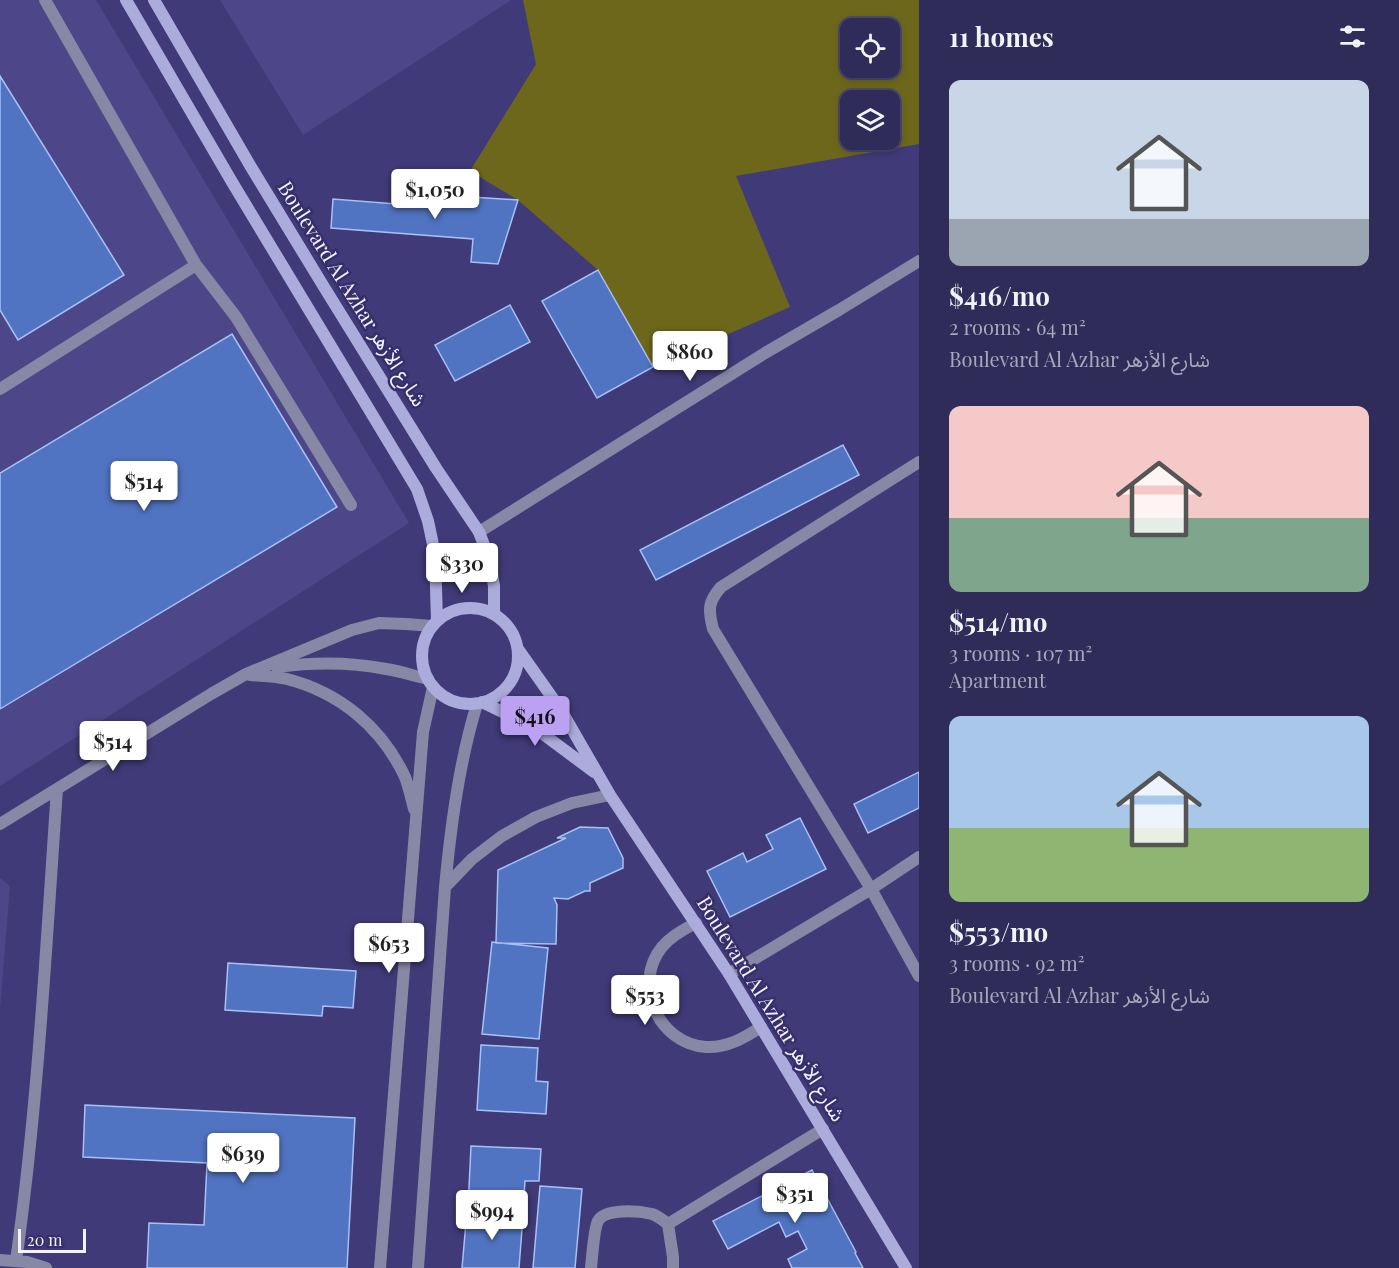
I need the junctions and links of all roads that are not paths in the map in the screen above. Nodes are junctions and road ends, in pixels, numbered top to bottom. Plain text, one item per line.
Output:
1 (45, 0) edge
2 (126, 0) edge
3 (154, 0) edge
4 (919, 261) edge
5 (196, 265) junction
6 (1, 385) edge
7 (919, 462) edge
8 (351, 506) dead end
9 (479, 532) junction
10 (494, 614) junction
11 (435, 624) junction
12 (518, 649) junction
13 (261, 669) junction
14 (246, 674) junction
15 (431, 683) junction
16 (480, 703) junction
17 (598, 775) junction
18 (57, 789) junction
19 (610, 795) junction
20 (417, 818) junction
21 (0, 824) edge
22 (919, 857) edge
23 (445, 887) junction
24 (871, 889) junction
25 (696, 923) junction
26 (729, 974) junction
27 (919, 976) edge
28 (761, 1027) junction
29 (822, 1129) junction
30 (668, 1224) junction
31 (0, 1260) edge
32 (16, 1261) junction
33 (46, 1268) edge
34 (380, 1268) edge
35 (418, 1268) edge
36 (591, 1268) edge
37 (673, 1268) edge
38 (906, 1268) edge

1 - 5 street
2 - 11 main road
3 - 9 main road, Boulevard Al Azhar شارع الأزهر
4 - 9 street
5 - 6 street
5 - 8 street
7 - 24 street
9 - 10 main road, Boulevard Al Azhar شارع الأزهر
10 - 11 main road
10 - 12 main road
11 - 13 street
11 - 15 main road
12 - 16 main road
12 - 17 main road, Boulevard Al Azhar شارع الأزهر
13 - 14 street
13 - 15 street
14 - 18 street
14 - 20 street
15 - 16 main road
15 - 20 street
16 - 17 main road, Boulevard Al Azhar شارع الأزهر
16 - 23 street
17 - 19 main road, Boulevard Al Azhar شارع الأزهر
18 - 21 street
18 - 32 street
19 - 23 street
19 - 25 main road, Boulevard Al Azhar شارع الأزهر
20 - 34 street
22 - 24 street
23 - 35 street
24 - 26 street
24 - 27 street
25 - 26 main road, Boulevard Al Azhar شارع الأزهر
25 - 28 street
26 - 28 main road, Boulevard Al Azhar شارع الأزهر
28 - 29 main road, Boulevard Al Azhar شارع الأزهر
29 - 30 street
29 - 38 main road, Boulevard Al Azhar شارع الأزهر
30 - 36 street
30 - 37 street
31 - 32 street
32 - 33 street

